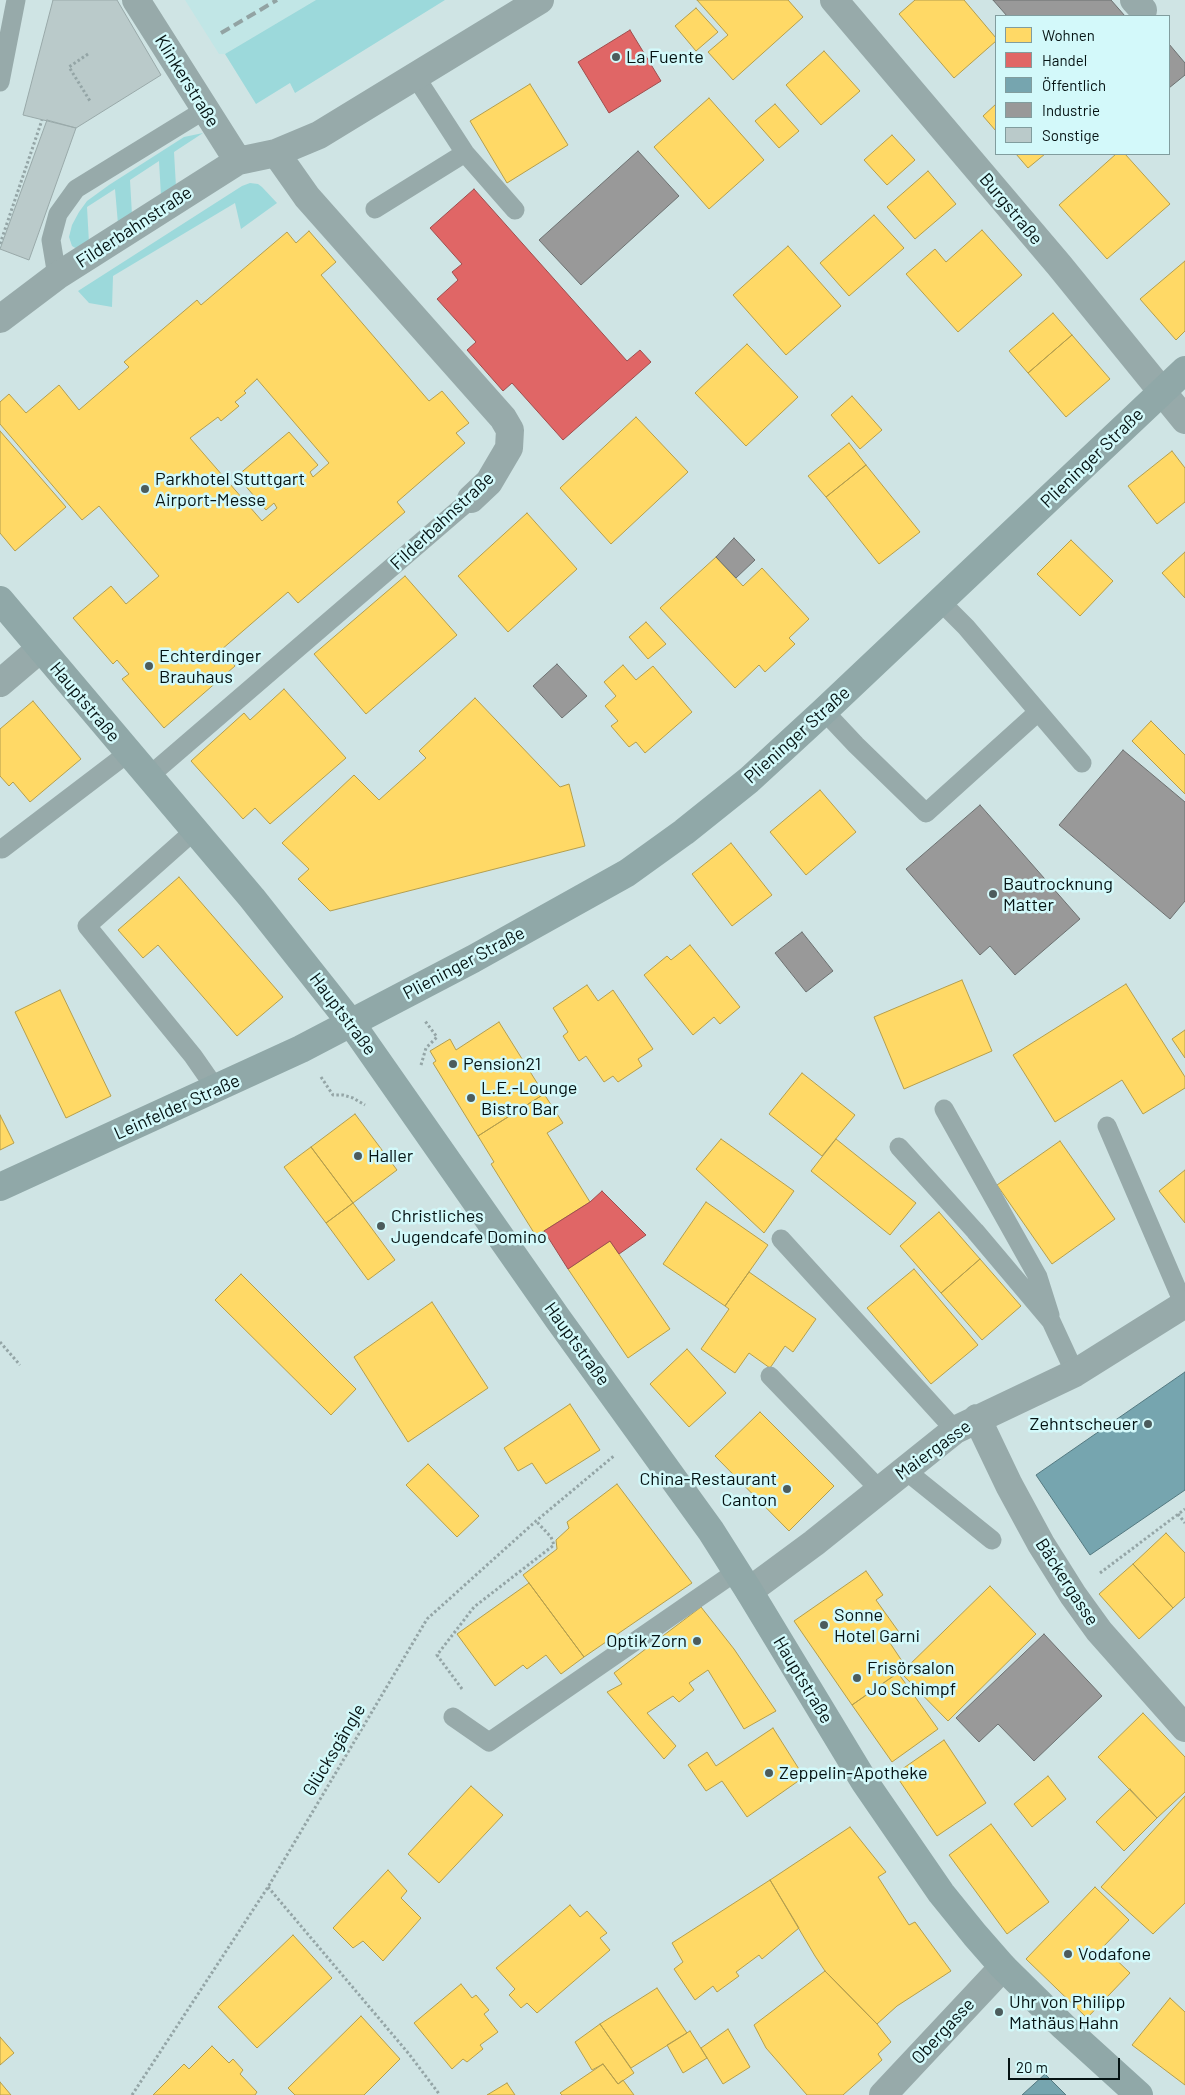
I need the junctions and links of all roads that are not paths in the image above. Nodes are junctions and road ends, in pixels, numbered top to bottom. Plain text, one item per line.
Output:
1 (16, 0) edge
2 (136, 0) edge
3 (540, 0) edge
4 (834, 0) edge
5 (415, 76) junction
6 (0, 82) edge
7 (206, 110) junction
8 (276, 153) junction
9 (465, 153) junction
10 (238, 161) junction
11 (375, 209) dead end
12 (516, 210) dead end
13 (57, 276) junction
14 (0, 319) edge
15 (1185, 370) edge
16 (1162, 391) junction
17 (1185, 420) edge
18 (471, 499) joint
19 (0, 600) edge
20 (940, 601) junction
21 (40, 649) junction
22 (0, 683) edge
23 (824, 711) junction
24 (1038, 712) junction
25 (128, 753) junction
26 (1082, 763) dead end
27 (148, 776) junction
28 (194, 831) junction
29 (2, 849) dead end
30 (351, 1023) junction
31 (216, 1089) junction
32 (944, 1109) dead end
33 (1107, 1126) dead end
34 (899, 1147) dead end
35 (0, 1187) edge
36 (781, 1239) dead end
37 (1185, 1304) edge
38 (1051, 1321) junction
39 (1075, 1373) junction
40 (770, 1376) dead end
41 (966, 1424) junction
42 (905, 1470) junction
43 (879, 1489) junction
44 (992, 1540) dead end
45 (743, 1581) junction
46 (453, 1717) dead end
47 (1185, 1728) edge
48 (1003, 1967) junction
49 (883, 2095) edge
50 (1139, 2095) edge

1 - 6 lane
2 - 7 street, Klinkerstraße
3 - 5 street, Filderbahnstraße
4 - 16 street, Burgstraße
5 - 8 street, Filderbahnstraße
5 - 9 lane
7 - 10 street, Klinkerstraße
7 - 13 lane
8 - 10 street, Filderbahnstraße
8 - 18 street, Filderbahnstraße
9 - 11 lane
9 - 12 lane
10 - 13 street, Filderbahnstraße
13 - 14 street, Filderbahnstraße
15 - 16 main road, Plieninger Straße
16 - 17 street, Burgstraße
16 - 20 main road, Plieninger Straße
18 - 27 lane, Filderbahnstraße
19 - 21 main road, Hauptstraße
20 - 23 main road, Plieninger Straße
20 - 24 lane
21 - 22 street
21 - 25 main road, Hauptstraße
23 - 24 lane
23 - 30 main road, Plieninger Straße
24 - 26 lane
25 - 27 main road, Hauptstraße
25 - 29 lane
27 - 28 main road, Hauptstraße
28 - 30 main road, Hauptstraße
28 - 31 lane
30 - 31 main road, Leinfelder Straße
30 - 45 main road, Hauptstraße
31 - 35 main road, Leinfelder Straße
32 - 38 lane
33 - 37 lane
34 - 38 lane
36 - 41 lane
37 - 39 street, Maiergasse
38 - 39 lane
39 - 41 street, Maiergasse
40 - 43 lane
41 - 42 street, Maiergasse
41 - 47 street, Bäckergasse
42 - 43 street, Maiergasse
42 - 44 lane
43 - 45 street, Maiergasse
45 - 46 lane
45 - 48 main road, Hauptstraße
48 - 49 street, Obergasse
48 - 50 main road, Hauptstraße

